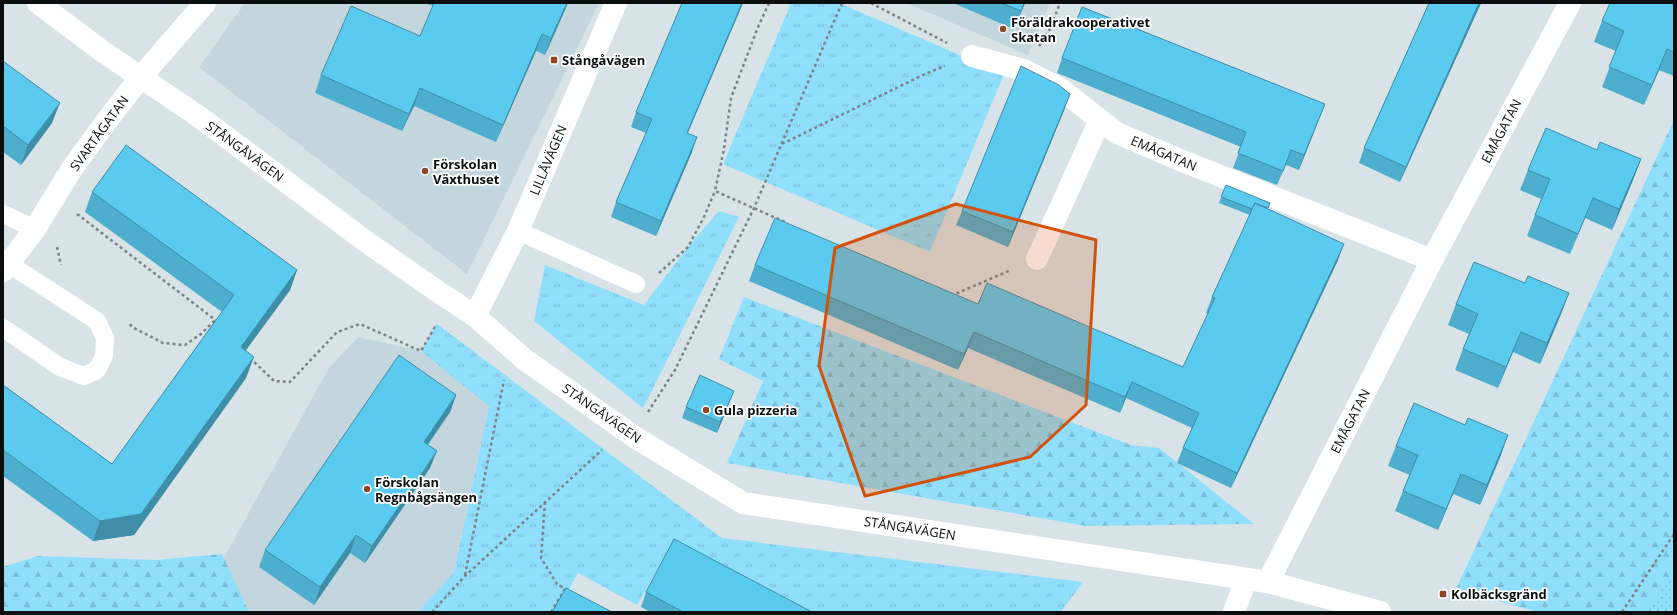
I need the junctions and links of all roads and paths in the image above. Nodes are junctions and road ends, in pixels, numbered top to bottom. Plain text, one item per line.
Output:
1 (38, 3) edge
2 (205, 3) edge
3 (616, 3) edge
4 (770, 3) edge
5 (842, 3) edge
6 (871, 3) edge
7 (1060, 3) edge
8 (1570, 3) edge
9 (972, 56) junction
10 (1024, 70) junction
11 (140, 78) junction
12 (1100, 120) junction
13 (781, 145) junction
14 (715, 191) junction
15 (754, 208) junction
16 (71, 210) dead end
17 (3, 214) edge
18 (789, 224) edge
19 (35, 230) junction
20 (518, 231) junction
21 (57, 244) dead end
22 (1037, 259) joint
23 (1432, 260) junction
24 (61, 267) dead end
25 (6, 268) edge
26 (636, 284) joint
27 (946, 292) edge
28 (475, 316) junction
29 (216, 319) junction
30 (129, 322) dead end
31 (221, 325) edge
32 (3, 328) edge
33 (421, 352) dead end
34 (247, 355) edge
35 (505, 375) dead end
36 (633, 436) junction
37 (545, 502) junction
38 (1674, 534) edge
39 (465, 576) junction
40 (1246, 579) junction
41 (1268, 582) junction
42 (564, 589) junction
43 (570, 592) edge
44 (432, 612) edge
45 (551, 612) edge
46 (1234, 612) edge
47 (1380, 612) edge
48 (1622, 612) edge

1 - 11 street, STÅNGÅVÄGEN
2 - 11 street, SVARTÅGATAN
3 - 20 street, LILLÅVÄGEN
4 - 14 path
5 - 13 path
6 - 9 path
7 - 10 path
8 - 23 street, EMÅGATAN
9 - 10 street, EMÅGATAN
9 - 13 path
10 - 12 street, EMÅGATAN
11 - 19 street, SVARTÅGATAN
11 - 28 street, STÅNGÅVÄGEN
12 - 22 street
12 - 23 street, EMÅGATAN
13 - 15 path
14 - 15 path
14 - 26 path
15 - 18 path
15 - 36 path
16 - 29 path
17 - 19 lane
19 - 25 street, SVARTÅGATAN
20 - 26 lane
20 - 28 street, LILLÅVÄGEN
21 - 24 path
22 - 27 path
23 - 41 street, EMÅGATAN
25 - 32 lane
28 - 36 street, STÅNGÅVÄGEN
29 - 30 path
29 - 31 path
33 - 34 path
35 - 39 path
36 - 37 path
36 - 40 street, STÅNGÅVÄGEN
37 - 39 path
37 - 42 path
38 - 48 path
39 - 44 path
40 - 41 street, STÅNGÅVÄGEN
40 - 46 street
41 - 47 street, STÅNGÅVÄGEN
42 - 43 path
42 - 45 path

